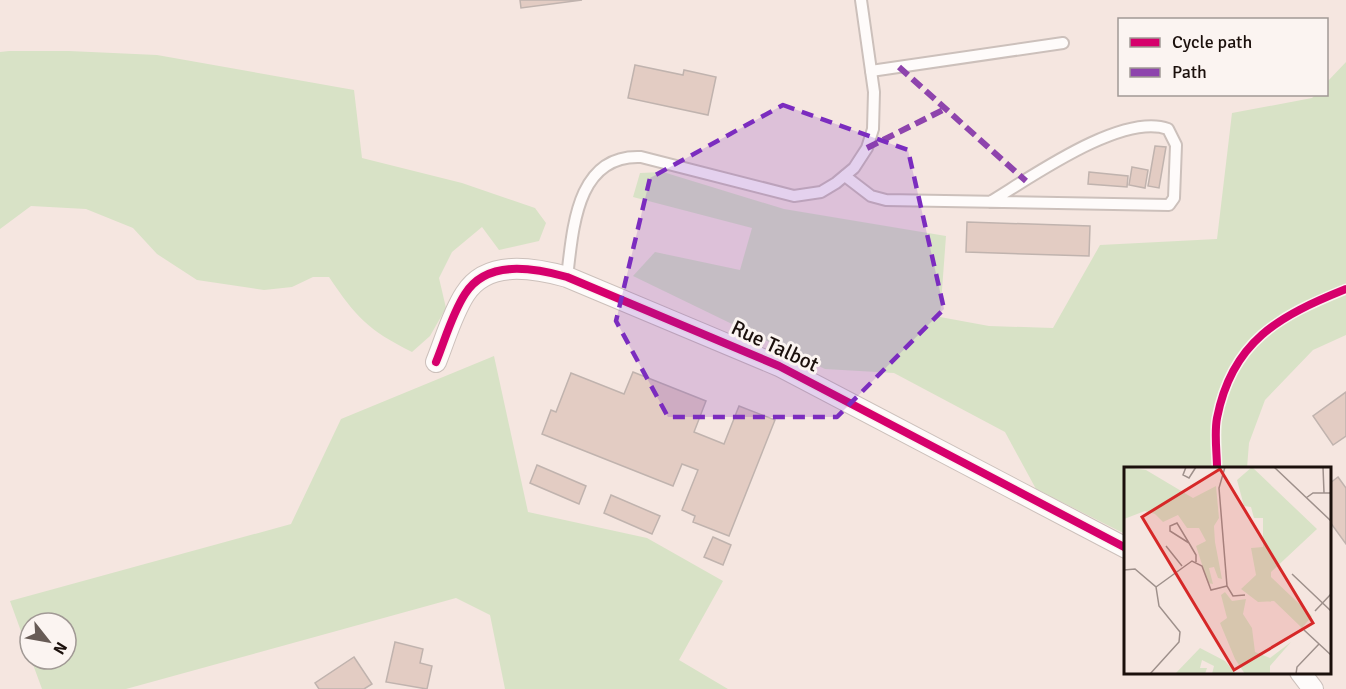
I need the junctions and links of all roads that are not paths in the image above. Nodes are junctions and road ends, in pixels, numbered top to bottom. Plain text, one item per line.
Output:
1 (861, 0) edge
2 (1063, 43) dead end
3 (871, 71) junction
4 (844, 176) junction
5 (990, 202) junction
6 (567, 277) junction
7 (436, 362) dead end
8 (1124, 547) edge
9 (1302, 674) edge
10 (1313, 689) edge

1 - 3 lane
2 - 3 lane
3 - 4 lane
4 - 5 lane
4 - 6 lane
5 - 5 lane
6 - 7 street, Rue Talbot
6 - 8 street, Rue Talbot
9 - 10 street

